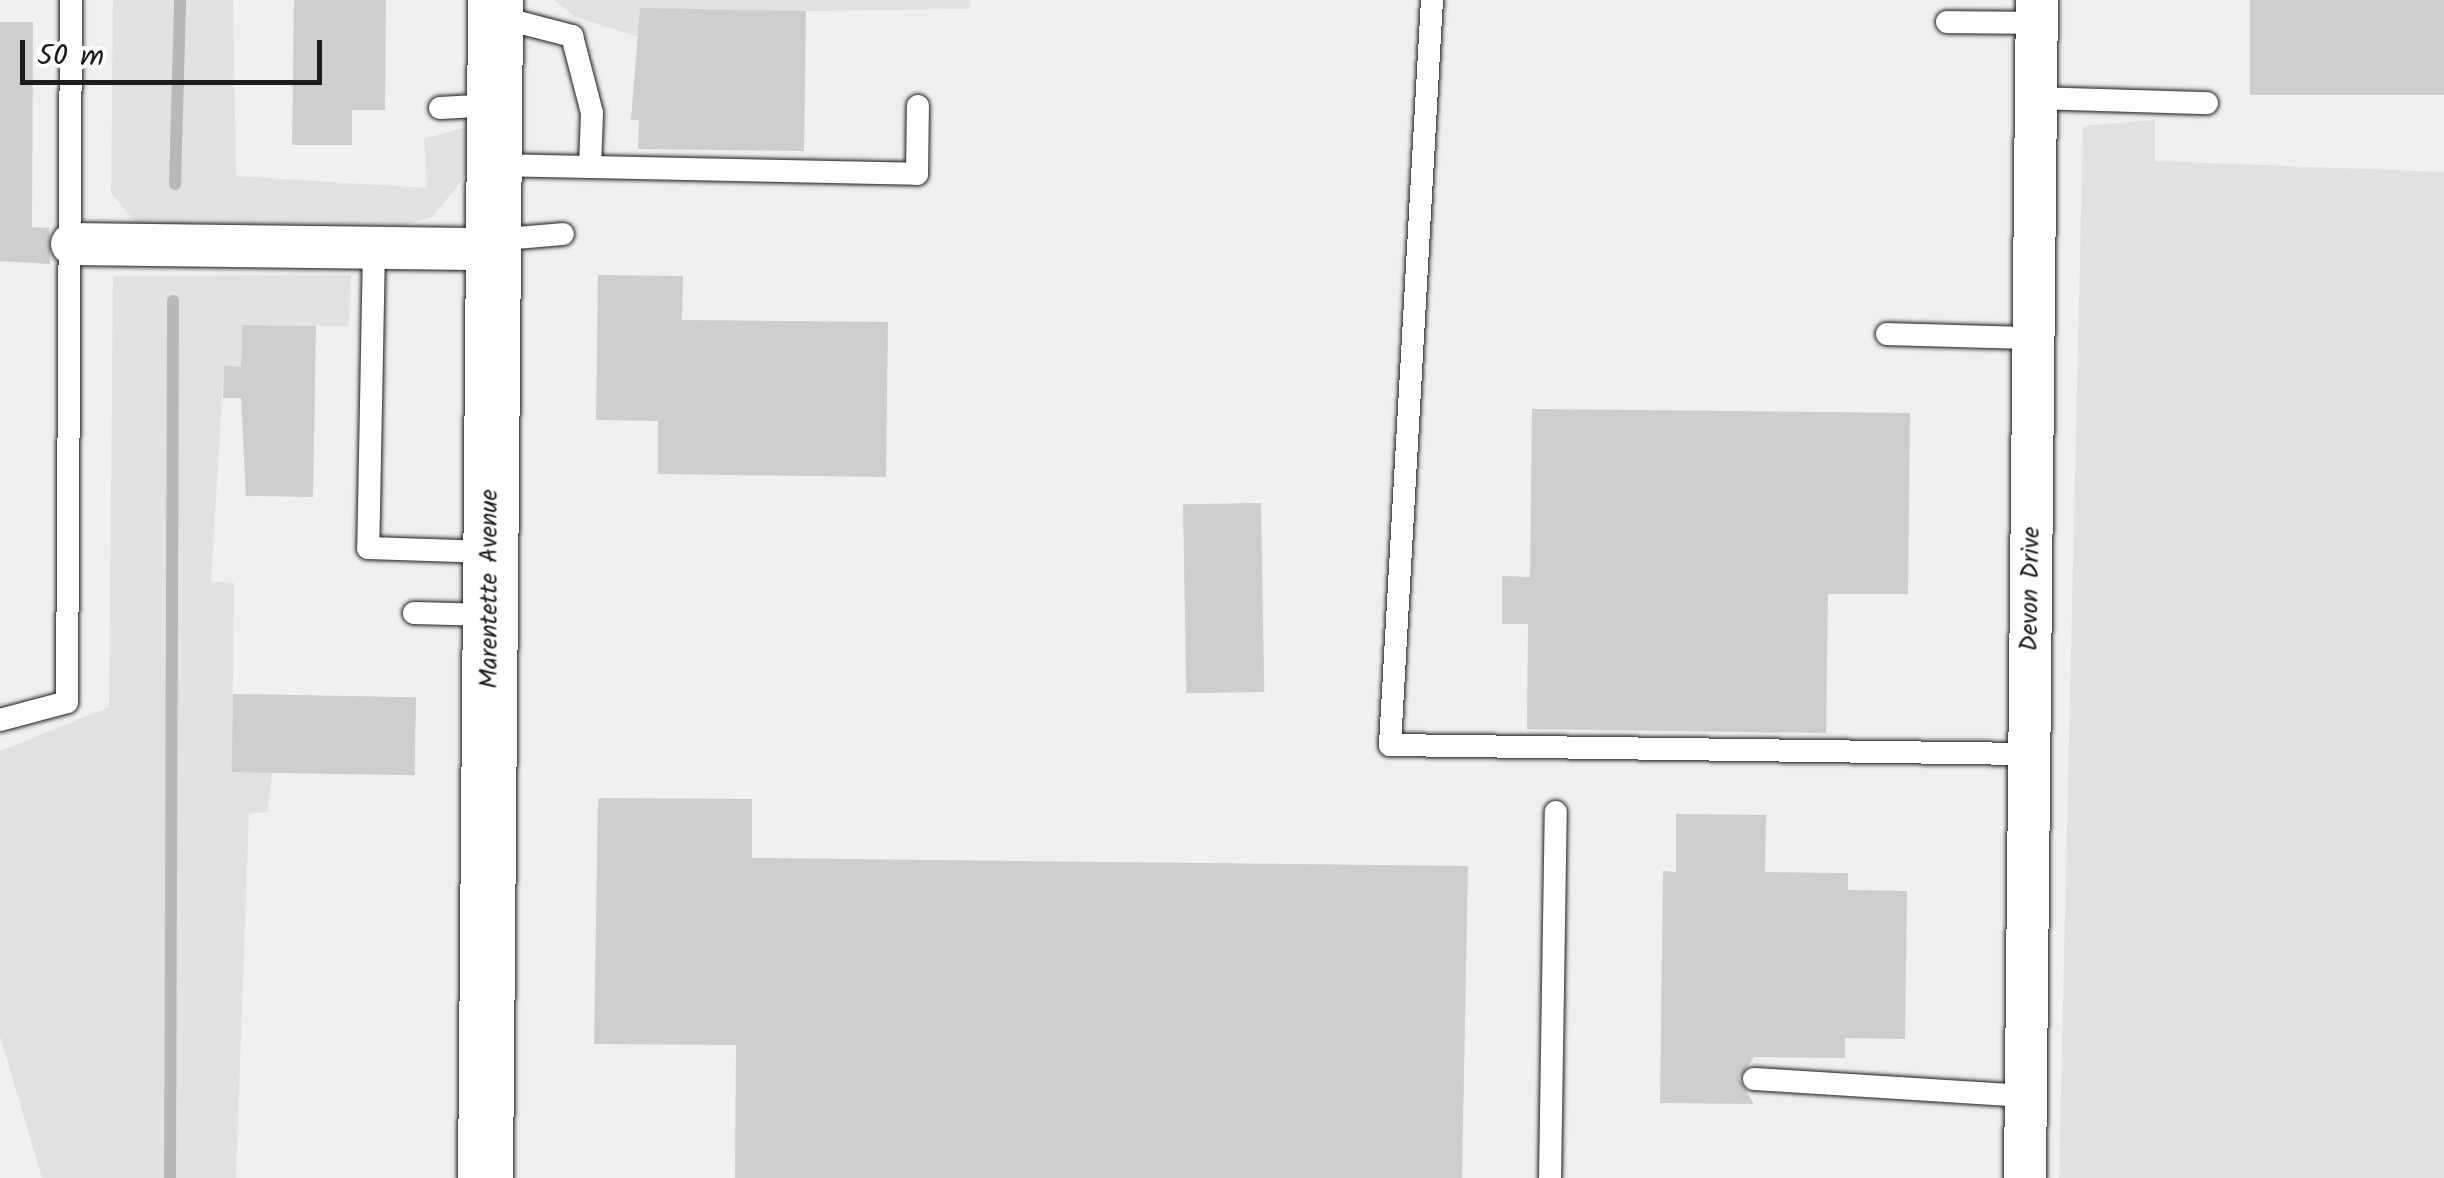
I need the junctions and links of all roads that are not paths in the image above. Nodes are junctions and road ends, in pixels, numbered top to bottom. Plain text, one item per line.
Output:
1 (71, 0) edge
2 (1432, 0) edge
3 (495, 8) edge
4 (2037, 12) edge
5 (1948, 22) dead end
6 (2036, 98) junction
7 (2207, 102) dead end
8 (494, 104) junction
9 (918, 106) dead end
10 (440, 108) dead end
11 (493, 165) junction
12 (590, 167) junction
13 (563, 234) dead end
14 (72, 244) junction
15 (492, 244) junction
16 (374, 248) junction
17 (1887, 334) dead end
18 (2034, 338) junction
19 (490, 552) junction
20 (414, 613) dead end
21 (489, 615) junction
22 (0, 720) edge
23 (2029, 754) junction
24 (1556, 812) dead end
25 (1754, 1080) dead end
26 (2026, 1096) junction
27 (485, 1178) edge
28 (1550, 1178) edge
29 (2025, 1178) edge

1 - 14 lane
2 - 23 lane
3 - 8 street, Marentette Avenue
3 - 12 lane
4 - 5 lane
4 - 6 street, Devon Drive
6 - 7 lane
6 - 18 street, Devon Drive
8 - 10 lane
8 - 11 street, Marentette Avenue
9 - 12 lane
11 - 12 lane
11 - 15 street, Marentette Avenue
13 - 15 lane
14 - 16 street
14 - 22 lane
15 - 16 street
15 - 19 street, Marentette Avenue
16 - 19 lane
17 - 18 lane
18 - 23 street, Devon Drive
19 - 21 street, Marentette Avenue
20 - 21 lane
21 - 27 street, Marentette Avenue
23 - 26 street, Devon Drive
24 - 28 lane
25 - 26 lane
26 - 29 street, Devon Drive

